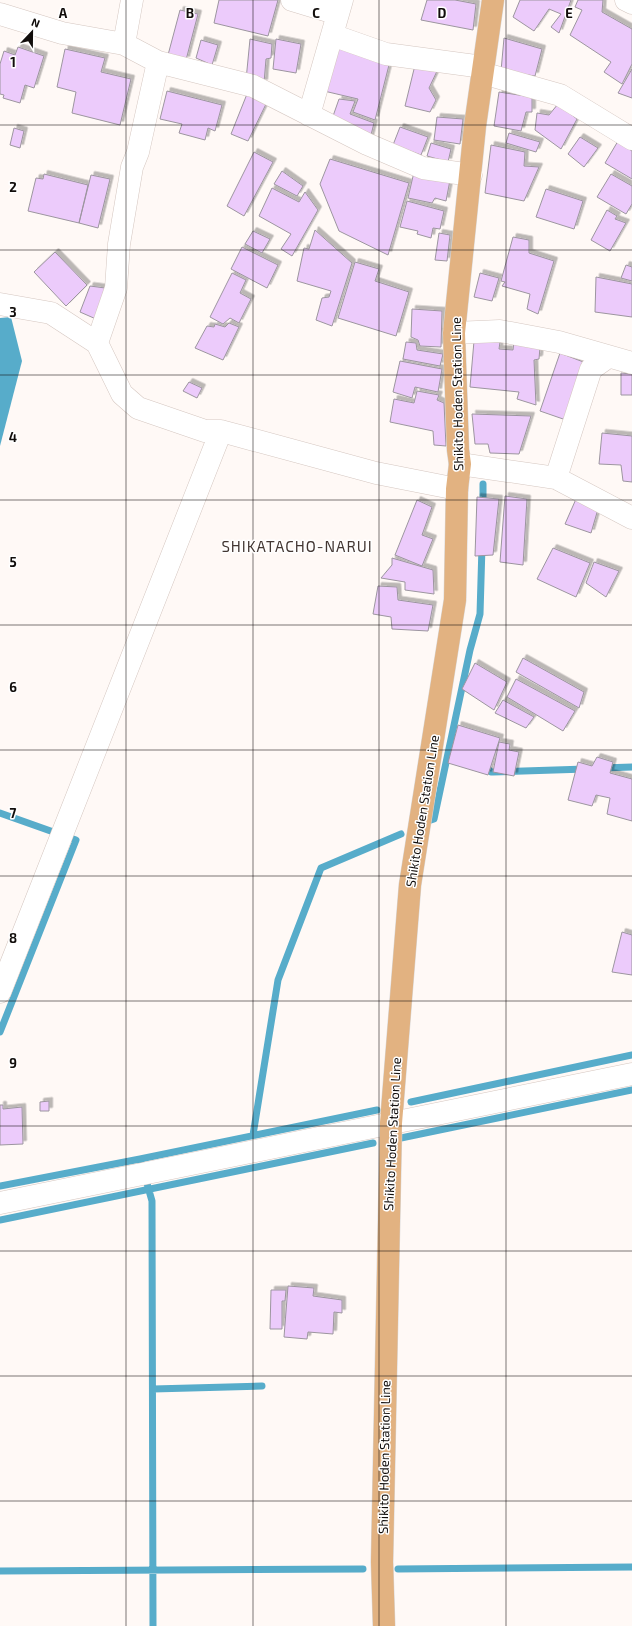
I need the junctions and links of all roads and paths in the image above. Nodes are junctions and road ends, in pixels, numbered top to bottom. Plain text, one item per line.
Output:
1 (132, 0) edge
2 (292, 0) edge
3 (492, 0) edge
4 (626, 0) edge
5 (632, 4) edge
6 (340, 7) edge
7 (0, 14) edge
8 (332, 35) junction
9 (124, 44) junction
10 (158, 62) junction
11 (483, 70) junction
12 (309, 115) junction
13 (632, 139) edge
14 (470, 175) junction
15 (0, 304) edge
16 (454, 333) junction
17 (97, 343) junction
18 (608, 357) junction
19 (632, 363) edge
20 (221, 431) junction
21 (460, 464) junction
22 (556, 478) junction
23 (457, 489) junction
24 (632, 518) edge
25 (0, 992) edge
26 (632, 1074) edge
27 (391, 1123) junction
28 (0, 1203) edge
29 (384, 1626) edge

1 - 9 street
2 - 6 street
3 - 11 main road, Shikito Hoden Station Line
4 - 5 street
6 - 8 street
7 - 9 street
8 - 11 street
8 - 12 street
9 - 10 street
10 - 12 street
10 - 17 street
11 - 13 street
11 - 14 main road, Shikito Hoden Station Line
12 - 14 street
14 - 16 main road, Shikito Hoden Station Line
15 - 17 street
16 - 18 street
16 - 21 main road, Shikito Hoden Station Line
17 - 20 street
18 - 19 street
18 - 22 street
20 - 23 street
20 - 25 street
21 - 22 street
21 - 23 main road, Shikito Hoden Station Line
22 - 24 street
23 - 27 main road, Shikito Hoden Station Line
26 - 27 street
27 - 28 street
27 - 29 main road, Shikito Hoden Station Line

